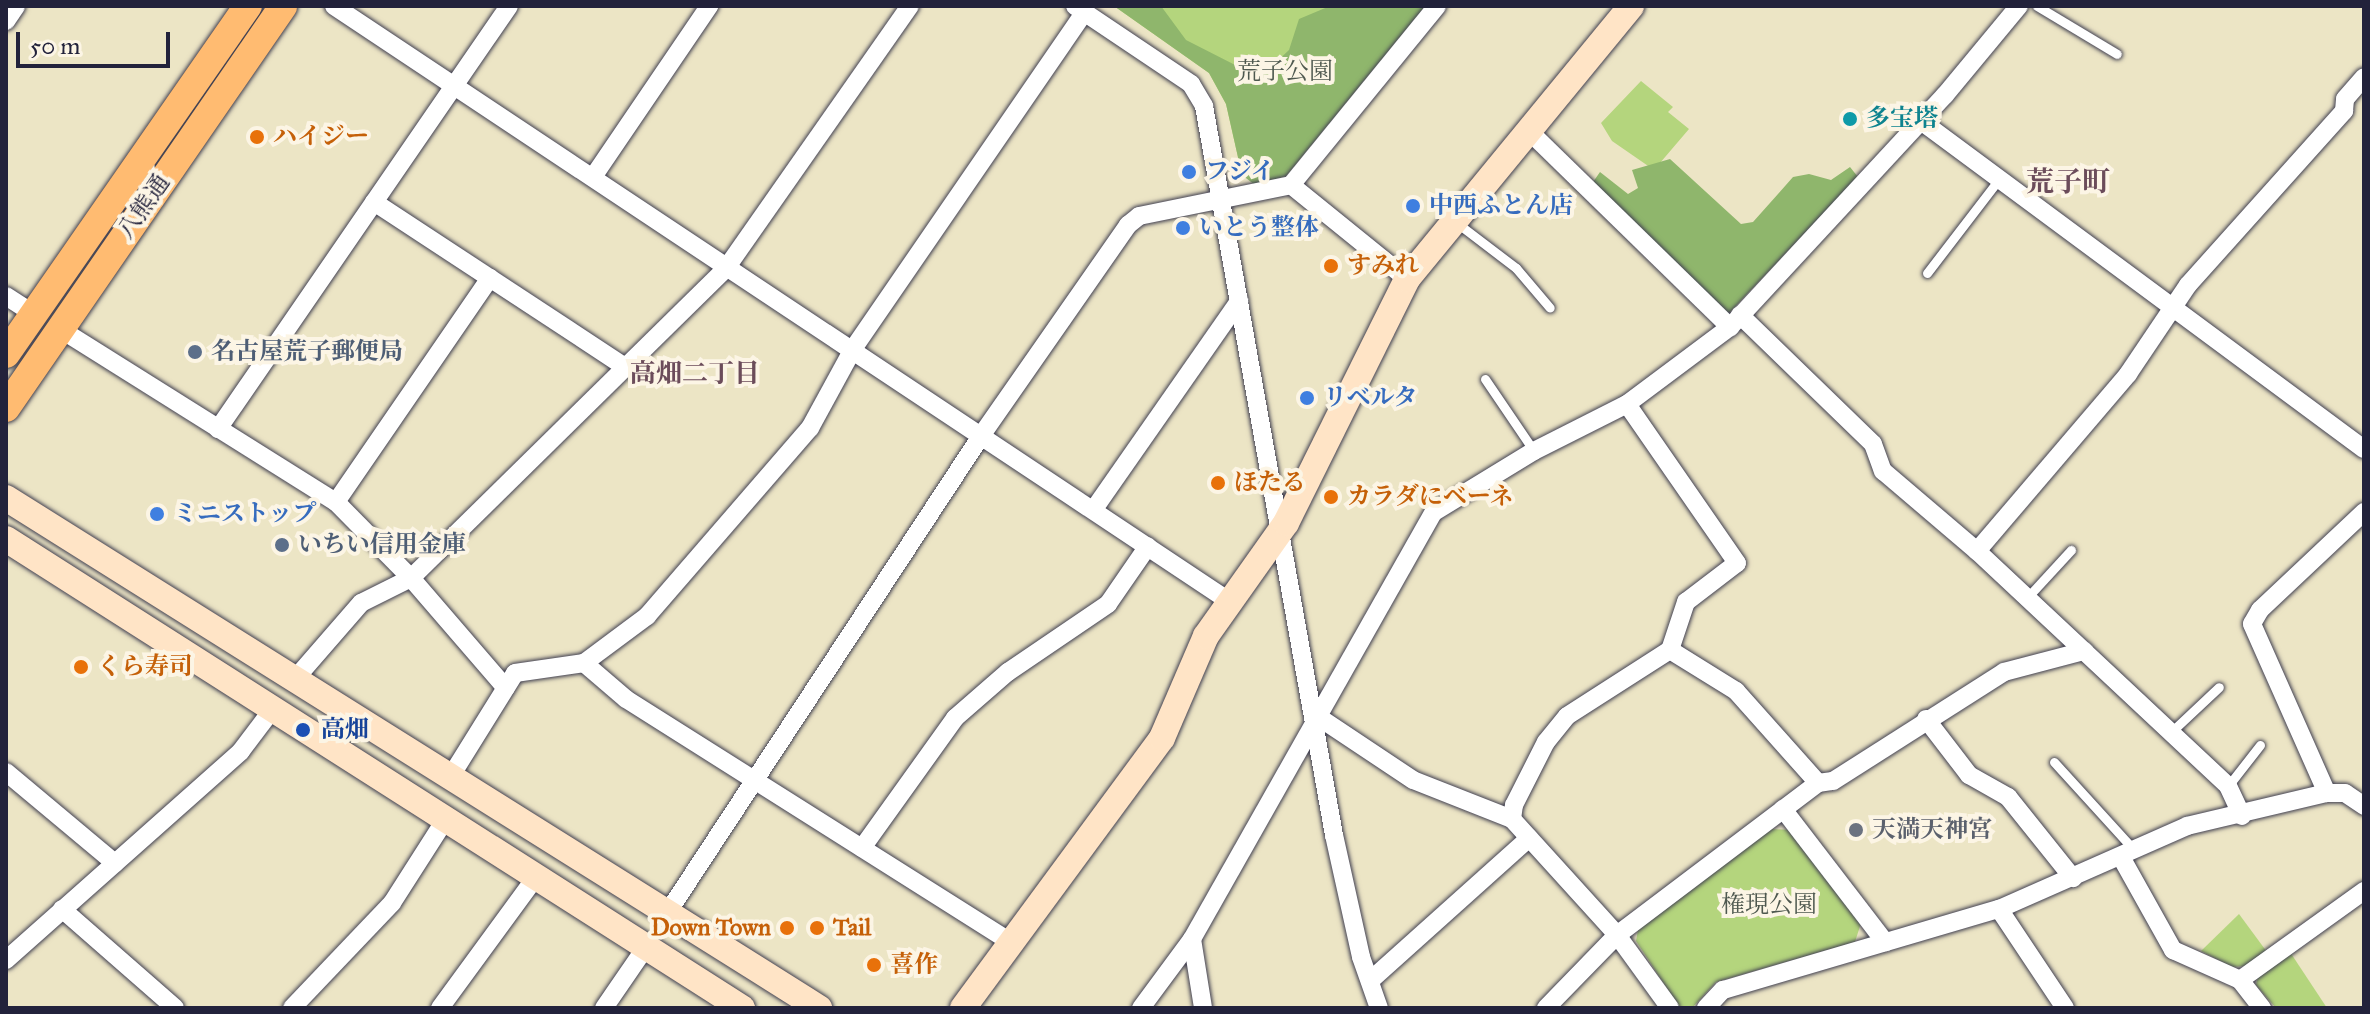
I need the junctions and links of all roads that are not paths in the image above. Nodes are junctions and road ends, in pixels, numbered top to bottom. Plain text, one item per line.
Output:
1 (16, 6) edge
2 (248, 6) edge
3 (283, 6) edge
4 (334, 6) edge
5 (509, 6) edge
6 (709, 6) edge
7 (910, 6) edge
8 (1437, 6) edge
9 (1631, 6) edge
10 (2019, 6) edge
11 (2037, 6) edge
12 (1080, 9) edge
13 (6, 21) edge
14 (2117, 54) dead end
15 (2364, 77) edge
16 (455, 84) junction
17 (1921, 121) junction
18 (1529, 131) junction
19 (593, 177) junction
20 (1999, 179) junction
21 (1291, 185) junction
22 (1221, 197) junction
23 (374, 202) junction
24 (1454, 221) junction
25 (727, 267) junction
26 (1927, 273) dead end
27 (490, 278) junction
28 (1407, 279) junction
29 (6, 296) edge
30 (1239, 301) junction
31 (1550, 308) dead end
32 (2176, 309) junction
33 (34, 314) junction
34 (1735, 321) junction
35 (60, 329) junction
36 (853, 349) junction
37 (6, 354) edge
38 (624, 366) junction
39 (1485, 379) dead end
40 (1627, 404) junction
41 (6, 408) edge
42 (218, 429) junction
43 (983, 433) junction
44 (2364, 449) edge
45 (1534, 451) junction
46 (6, 498) edge
47 (336, 502) junction
48 (1094, 509) junction
49 (2364, 512) edge
50 (1278, 534) junction
51 (6, 539) edge
52 (1148, 546) junction
53 (2071, 550) dead end
54 (1977, 551) junction
55 (411, 578) junction
56 (2025, 600) junction
57 (1229, 601) junction
58 (1670, 650) junction
59 (2084, 651) junction
60 (584, 663) junction
61 (295, 679) junction
62 (2219, 687) dead end
63 (506, 688) junction
64 (272, 710) junction
65 (1926, 719) junction
66 (1315, 720) junction
67 (2170, 733) junction
68 (2260, 745) dead end
69 (2054, 762) dead end
70 (6, 772) edge
71 (451, 776) junction
72 (756, 781) junction
73 (1818, 783) junction
74 (2228, 786) junction
75 (2327, 793) junction
76 (2363, 802) edge
77 (1783, 809) junction
78 (2242, 816) junction
79 (1512, 819) junction
80 (445, 820) junction
81 (1529, 838) junction
82 (862, 848) junction
83 (2128, 854) junction
84 (115, 863) junction
85 (536, 877) junction
86 (2073, 878) junction
87 (2364, 891) edge
88 (62, 909) junction
89 (1999, 909) junction
90 (668, 912) junction
91 (1617, 935) junction
92 (1192, 939) junction
93 (1885, 942) junction
94 (1012, 943) junction
95 (646, 947) junction
96 (7, 957) edge
97 (1372, 979) junction
98 (2240, 980) junction
99 (175, 1008) edge
100 (292, 1008) edge
101 (440, 1008) edge
102 (604, 1008) edge
103 (742, 1008) edge
104 (819, 1008) edge
105 (963, 1008) edge
106 (1141, 1008) edge
107 (1203, 1008) edge
108 (1379, 1008) edge
109 (1546, 1008) edge
110 (1670, 1008) edge
111 (1706, 1008) edge
112 (2065, 1008) edge
113 (2262, 1008) edge

1 - 13 street
2 - 33 main road, 八熊通
3 - 35 main road, 八熊通
4 - 16 street
5 - 16 street
6 - 19 street
7 - 25 street
8 - 21 street
9 - 18 street
10 - 17 street
11 - 14 lane
12 - 22 street
12 - 36 street
15 - 32 street
16 - 19 street
16 - 23 street
17 - 20 street
17 - 34 street
18 - 24 street
18 - 34 street
19 - 25 street
20 - 26 lane
20 - 32 street
21 - 22 street
21 - 28 street
22 - 30 street
22 - 43 street
23 - 27 street
23 - 42 street
24 - 28 street
24 - 31 lane
25 - 36 street
25 - 38 street
27 - 38 street
27 - 47 street
28 - 50 street
29 - 33 street
30 - 48 street
30 - 50 street
32 - 44 street
32 - 54 street
33 - 37 main road, 八熊通
34 - 40 street
34 - 54 street
35 - 41 main road, 八熊通
35 - 42 street
36 - 43 street
36 - 60 street
38 - 55 street
39 - 45 lane
40 - 45 street
40 - 58 street
42 - 47 street
43 - 48 street
43 - 72 street
45 - 66 street
46 - 61 street
47 - 55 street
48 - 52 street
49 - 75 street
50 - 57 street
50 - 66 street
51 - 64 street
52 - 57 street
52 - 82 street
53 - 56 lane
54 - 56 street
55 - 61 street
55 - 63 street
56 - 59 street
57 - 94 street
58 - 73 street
58 - 79 street
59 - 65 street
59 - 67 street
60 - 63 street
60 - 72 street
61 - 71 street
62 - 67 lane
63 - 71 street
64 - 80 street
64 - 84 street
65 - 73 street
65 - 86 street
66 - 79 street
66 - 92 street
66 - 97 street
67 - 74 street
68 - 74 lane
69 - 83 lane
70 - 84 street
71 - 90 street
72 - 82 street
72 - 90 street
73 - 77 street
74 - 78 street
75 - 76 street
75 - 78 street
77 - 91 street
77 - 93 street
78 - 83 street
79 - 81 street
80 - 85 street
80 - 100 street
81 - 91 street
81 - 97 street
82 - 94 street
83 - 86 street
83 - 98 street
84 - 88 street
85 - 95 street
85 - 101 street
86 - 89 street
87 - 98 street
88 - 96 street
88 - 99 street
89 - 93 street
89 - 112 street
90 - 104 street
91 - 109 street
91 - 110 street
92 - 106 street
92 - 107 street
93 - 111 street
94 - 105 street
95 - 102 street
95 - 103 street
97 - 108 street
98 - 113 street

